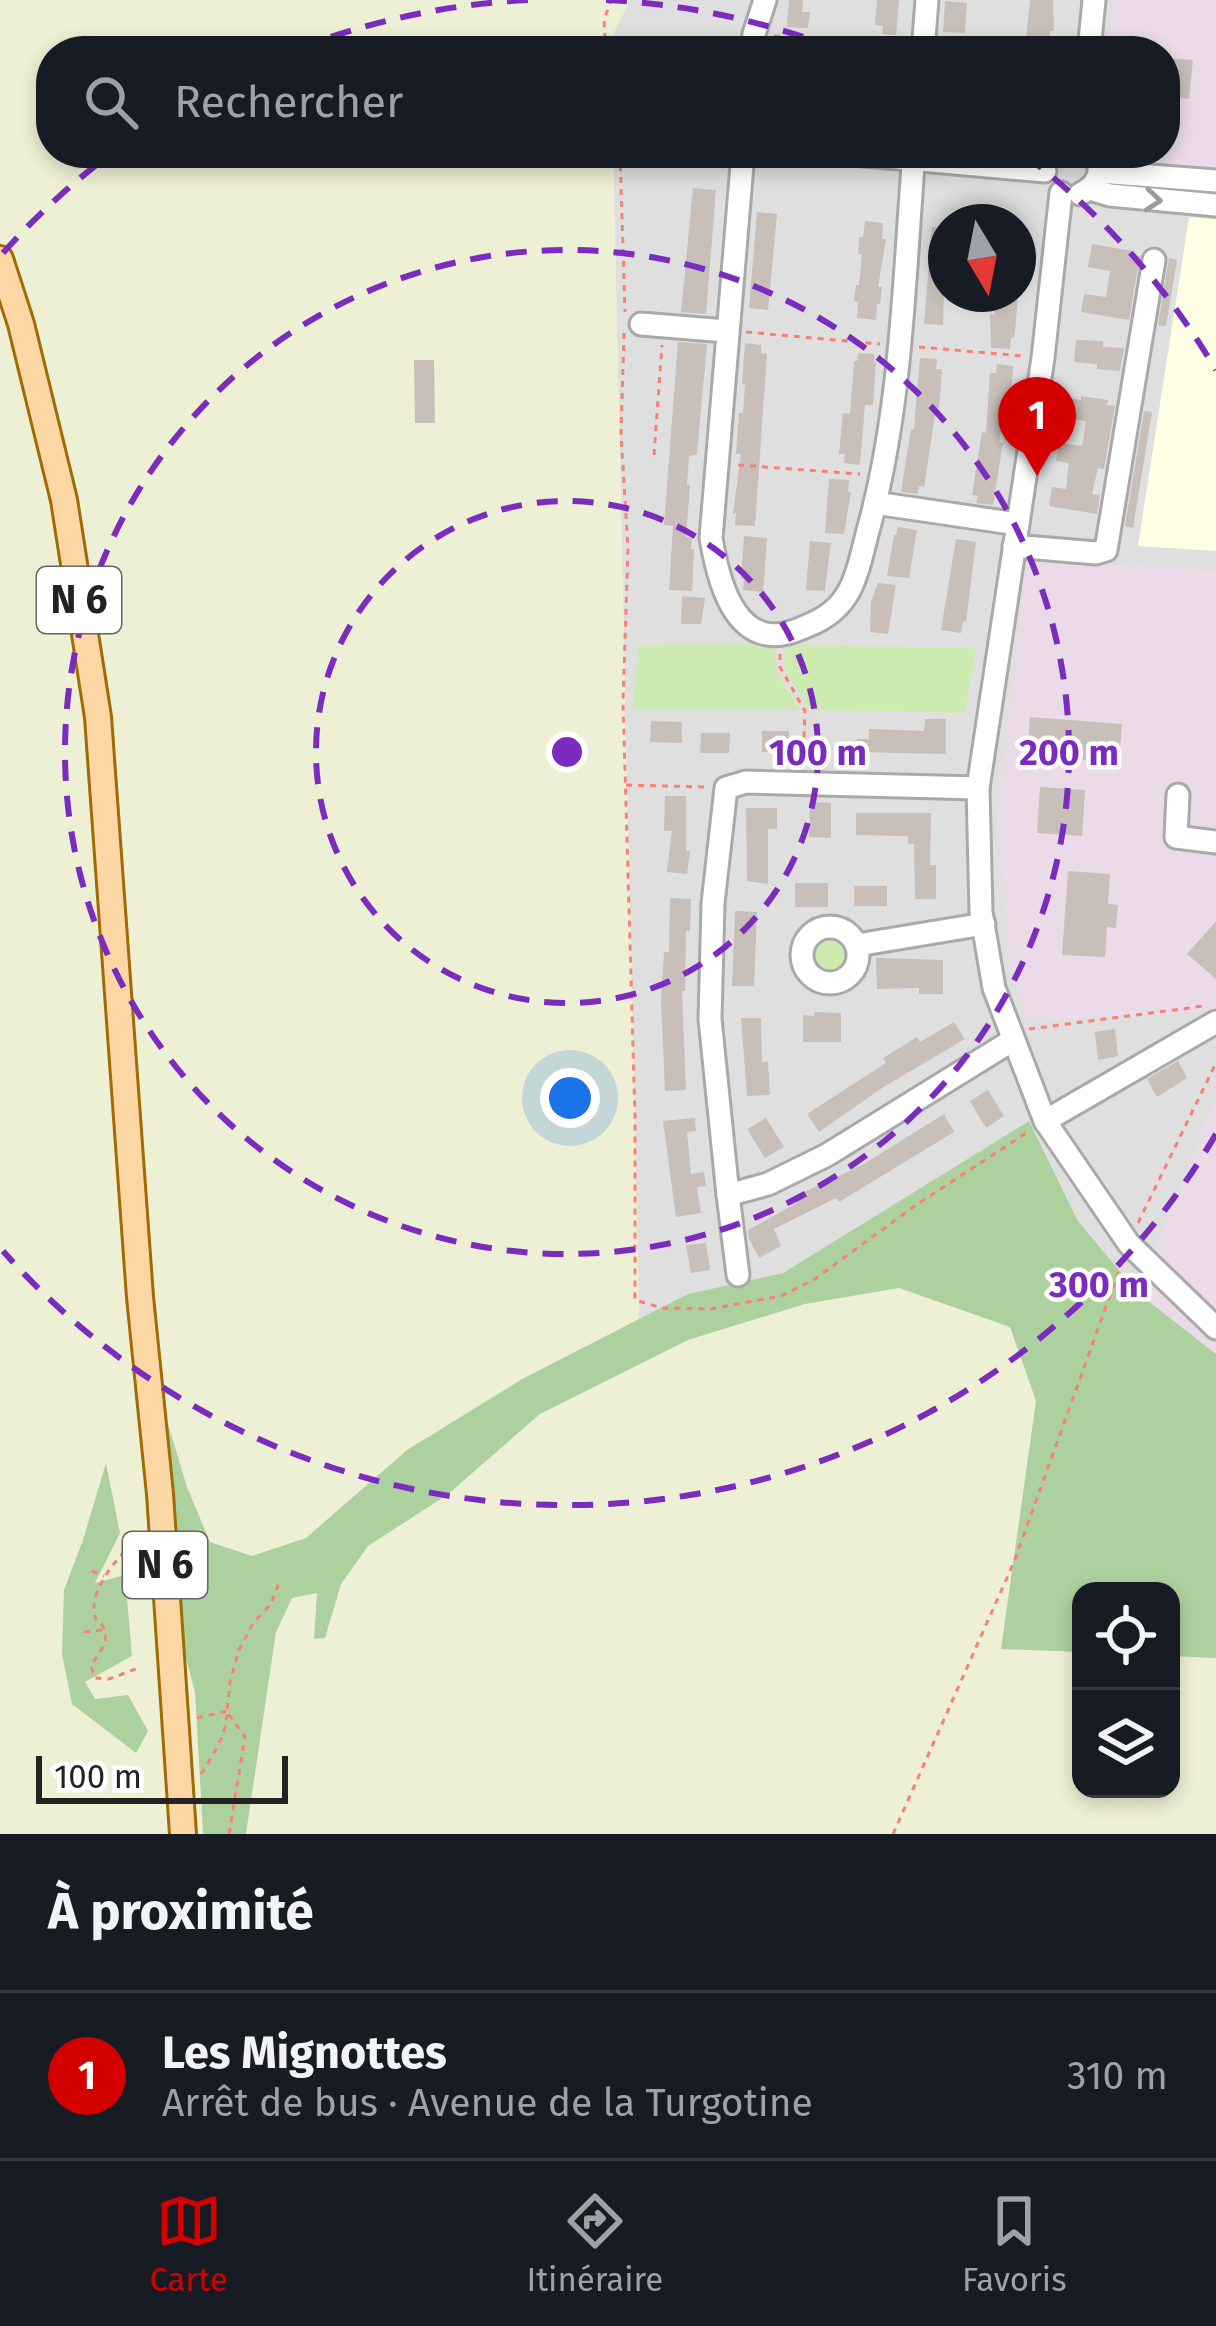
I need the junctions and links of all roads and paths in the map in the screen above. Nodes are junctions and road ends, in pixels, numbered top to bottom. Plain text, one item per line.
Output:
1 (611, 0) edge
2 (765, 0) edge
3 (927, 0) edge
4 (1094, 0) edge
5 (605, 36) edge
6 (755, 36) edge
7 (924, 36) edge
8 (1090, 36) edge
9 (620, 168) edge
10 (742, 168) edge
11 (913, 168) edge
12 (1048, 168) edge
13 (1095, 171) edge
14 (1216, 182) edge
15 (1061, 193) junction
16 (1216, 205) edge
17 (0, 259) edge
18 (1154, 260) dead end
19 (652, 325) joint
20 (726, 331) junction
21 (655, 455) dead end
22 (716, 464) junction
23 (880, 476) junction
24 (875, 503) junction
25 (1016, 535) junction
26 (780, 634) junction
27 (803, 783) junction
28 (625, 785) junction
29 (726, 788) junction
30 (977, 788) junction
31 (1178, 795) dead end
32 (1216, 842) edge
33 (984, 924) junction
34 (857, 945) dead end
35 (1216, 1004) edge
36 (1216, 1022) edge
37 (1011, 1036) junction
38 (1216, 1063) edge
39 (1045, 1121) junction
40 (728, 1195) junction
41 (1129, 1244) junction
42 (738, 1275) dead end
43 (140, 1297) junction
44 (1216, 1328) edge
45 (133, 1543) dead end
46 (92, 1571) dead end
47 (105, 1576) junction
48 (280, 1580) dead end
49 (85, 1601) dead end
50 (96, 1602) junction
51 (104, 1629) junction
52 (84, 1632) dead end
53 (141, 1667) dead end
54 (227, 1711) junction
55 (189, 1720) dead end
56 (194, 1785) dead end
57 (166, 1834) edge
58 (183, 1834) edge
59 (229, 1834) edge
60 (893, 1834) edge

1 - 5 path
2 - 6 street
3 - 7 street
4 - 8 street
9 - 28 path
10 - 20 street
11 - 23 street
12 - 15 street
13 - 14 street
13 - 15 street
13 -> 16 street
15 - 25 street
17 - 43 main road, N 6
18 - 25 street
19 - 20 street
19 - 21 path
20 - 22 street
22 - 23 path
22 - 26 street
23 - 24 street
24 - 25 street
24 - 26 street
25 - 30 street
26 - 27 path
27 - 29 street
27 - 30 street
28 - 29 path
28 - 39 path
29 - 40 street
30 - 33 street
31 - 32 street
33 - 34 street
33 - 37 street
35 - 37 path
36 - 39 street
37 - 39 street
37 - 40 street
38 - 41 path
39 - 41 street
40 - 42 street
41 - 44 street
41 - 60 path
43 - 57 main road, N 6
43 - 58 main road, N 6
45 - 47 path
46 - 47 path
47 - 50 path
48 - 54 path
49 - 50 path
50 - 51 path
51 - 52 path
51 - 53 path
54 - 55 path
54 - 56 path
54 - 59 path

